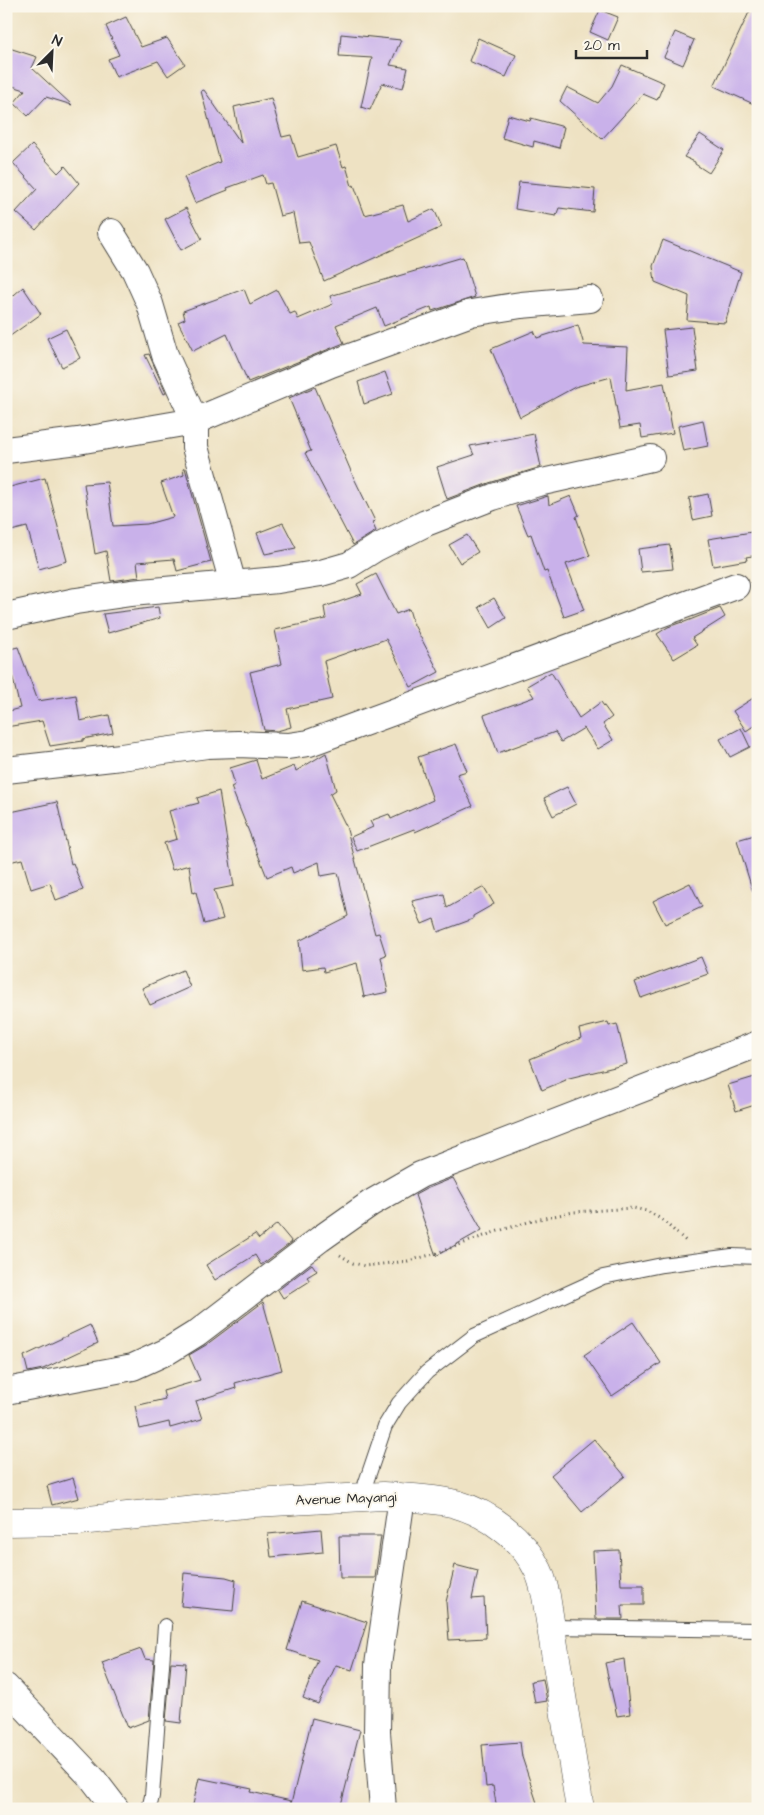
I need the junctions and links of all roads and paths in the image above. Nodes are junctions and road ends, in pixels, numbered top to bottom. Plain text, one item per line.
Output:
1 (111, 232) dead end
2 (590, 299) dead end
3 (195, 421) junction
4 (6, 450) edge
5 (651, 458) dead end
6 (233, 584) junction
7 (736, 586) dead end
8 (6, 616) edge
9 (6, 770) edge
10 (758, 1044) edge
11 (320, 1239) junction
12 (758, 1257) edge
13 (705, 1260) junction
14 (6, 1391) edge
15 (402, 1497) junction
16 (361, 1498) junction
17 (6, 1522) edge
18 (165, 1626) dead end
19 (552, 1627) junction
20 (758, 1630) edge
21 (6, 1687) edge
22 (116, 1809) edge
23 (149, 1809) edge
24 (383, 1809) edge
25 (580, 1809) edge

1 - 3 street
2 - 3 street
3 - 4 street
3 - 6 street
5 - 6 street
6 - 8 street
7 - 9 street
10 - 11 street
11 - 13 path
11 - 14 street
12 - 13 lane
13 - 16 lane
15 - 16 street, Avenue Mayangi
15 - 19 street, Avenue Mayangi
15 - 24 street
16 - 17 street, Avenue Mayangi
18 - 23 lane
19 - 20 lane
19 - 25 street, Avenue Mayangi
21 - 22 street

